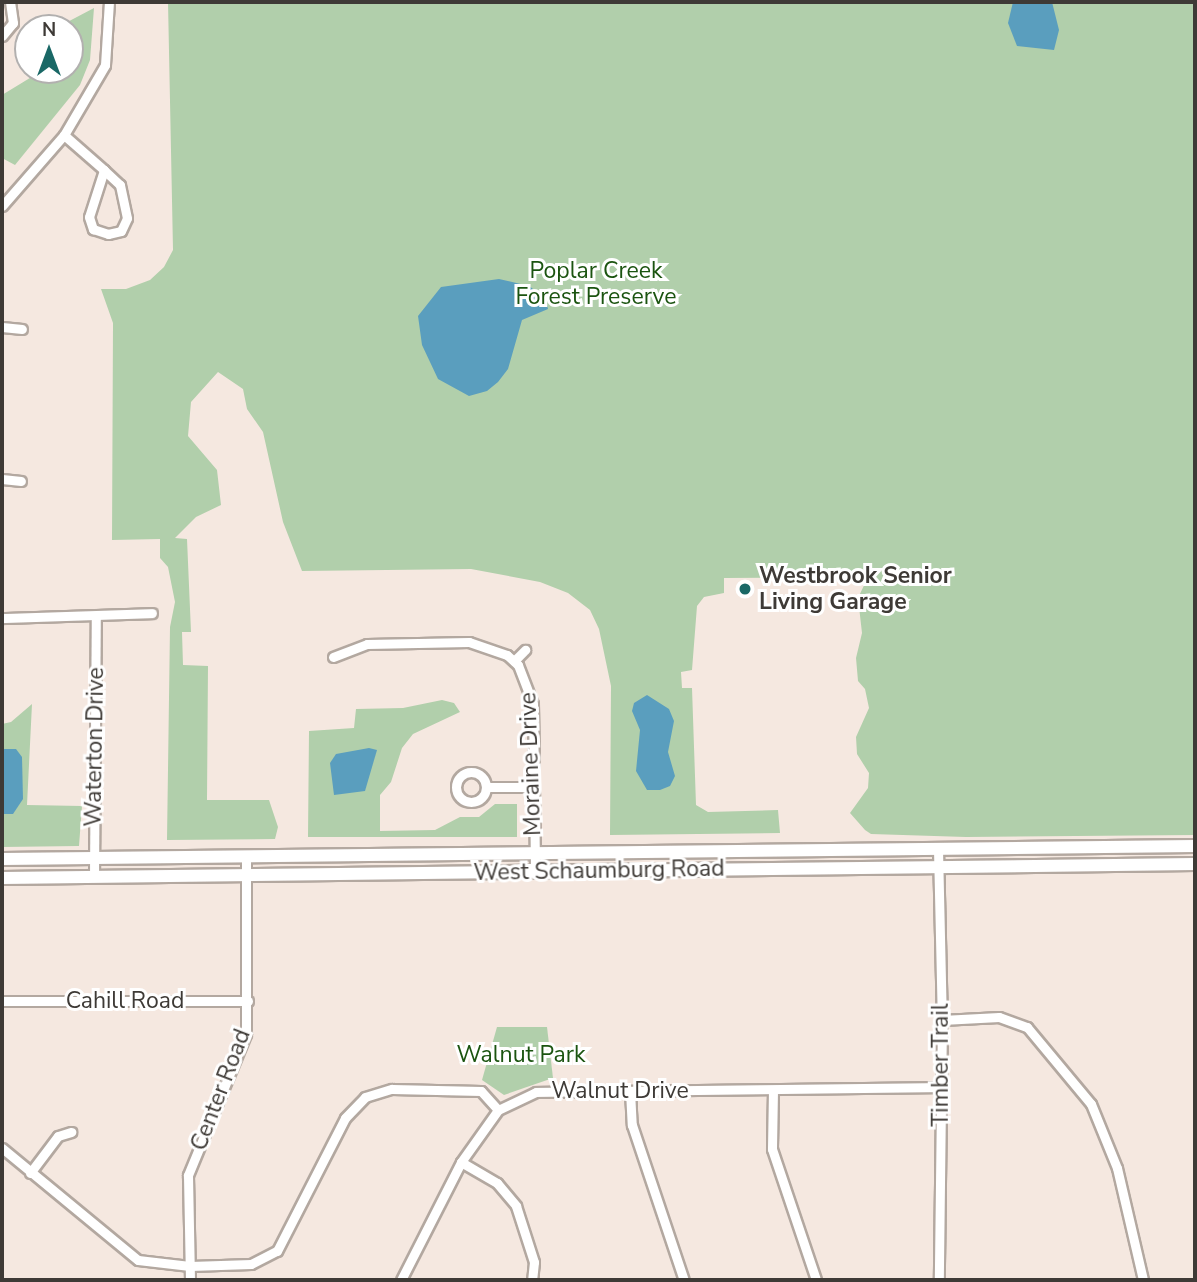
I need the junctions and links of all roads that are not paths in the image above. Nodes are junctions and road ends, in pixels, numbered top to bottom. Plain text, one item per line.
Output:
1 (10, 2) edge
2 (109, 2) edge
3 (2, 36) edge
4 (64, 135) junction
5 (104, 170) junction
6 (2, 206) edge
7 (2, 327) edge
8 (22, 330) dead end
9 (2, 480) edge
10 (21, 481) dead end
11 (152, 613) dead end
12 (96, 617) junction
13 (2, 618) edge
14 (524, 650) dead end
15 (333, 657) dead end
16 (513, 661) junction
17 (486, 786) dead end
18 (534, 788) junction
19 (1195, 846) edge
20 (938, 849) junction
21 (534, 853) junction
22 (246, 857) junction
23 (2, 859) edge
24 (94, 859) junction
25 (1195, 864) edge
26 (939, 867) junction
27 (535, 871) junction
28 (246, 875) junction
29 (94, 876) junction
30 (2, 877) edge
31 (2, 1001) edge
32 (248, 1001) junction
33 (942, 1020) junction
34 (942, 1087) junction
35 (773, 1090) junction
36 (631, 1091) junction
37 (498, 1110) junction
38 (71, 1132) dead end
39 (2, 1149) edge
40 (461, 1162) junction
41 (30, 1173) junction
42 (190, 1266) junction
43 (190, 1280) edge
44 (401, 1280) edge
45 (532, 1280) edge
46 (684, 1280) edge
47 (816, 1280) edge
48 (939, 1280) edge
49 (1143, 1280) edge

1 - 3 street
2 - 4 street
4 - 5 street
4 - 6 street
5 - 5 street
7 - 8 street
9 - 10 street
11 - 12 street
12 - 13 street
12 - 24 street, Waterton Drive
14 - 16 street, Moraine Drive
15 - 16 street, Moraine Drive
16 - 18 street, Moraine Drive
17 - 18 street
18 - 21 street, Moraine Drive
19 - 20 main road, West Schaumburg Road
20 - 21 main road, West Schaumburg Road
20 - 26 street, Timber Trail
21 - 22 main road, West Schaumburg Road
21 - 27 street, Moraine Drive
22 - 24 main road, West Schaumburg Road
22 - 28 street, Center Road
23 - 24 main road, West Schaumburg Road
24 - 29 street, Waterton Drive
25 - 26 main road, West Schaumburg Road
26 - 27 main road, West Schaumburg Road
26 - 33 street, Timber Trail
27 - 28 main road, West Schaumburg Road
28 - 29 main road, West Schaumburg Road
28 - 32 street, Center Road
29 - 30 main road, West Schaumburg Road
31 - 32 street, Cahill Road
32 - 42 street, Center Road
33 - 34 street, Timber Trail
33 - 49 street
34 - 35 street, Walnut Drive
34 - 48 street, Timber Trail
35 - 36 street, Walnut Drive
35 - 47 street
36 - 37 street, Walnut Drive
36 - 46 street
37 - 40 street, Walnut Drive
37 - 42 street
38 - 41 street
39 - 41 street
40 - 44 street, Walnut Drive
40 - 45 street
41 - 42 street
42 - 43 street, Center Road

